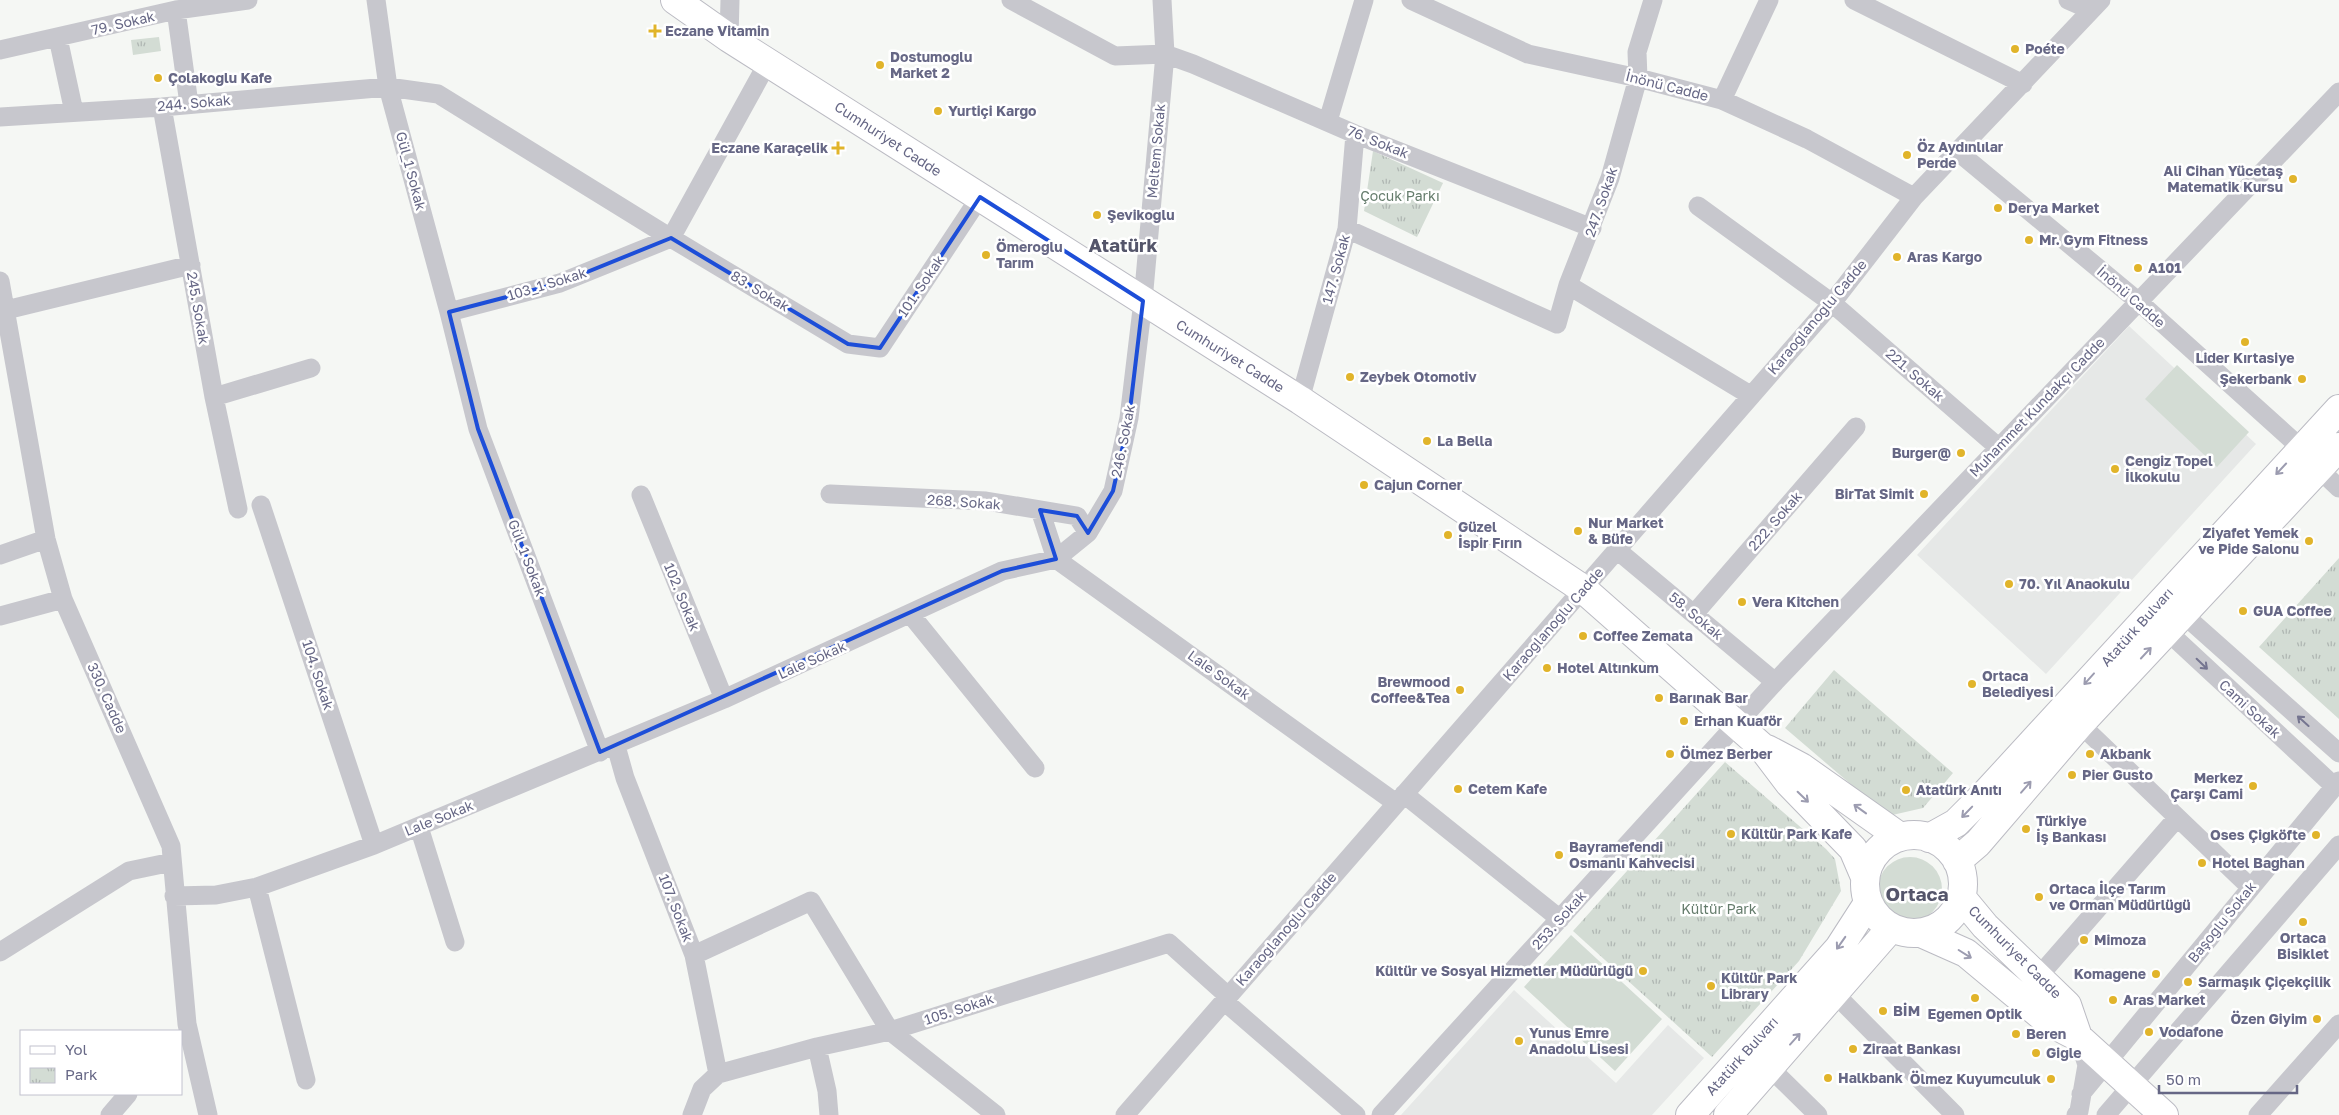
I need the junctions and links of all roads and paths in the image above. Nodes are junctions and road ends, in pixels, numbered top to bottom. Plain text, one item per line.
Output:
1 (248, 0) edge
2 (376, 0) edge
3 (675, 0) edge
4 (730, 0) edge
5 (1011, 0) edge
6 (1162, 0) edge
7 (1364, 0) edge
8 (1411, 0) edge
9 (1653, 0) edge
10 (1769, 0) edge
11 (1854, 0) edge
12 (2068, 0) edge
13 (2096, 5) edge
14 (176, 10) junction
15 (58, 38) junction
16 (729, 38) junction
17 (0, 50) edge
18 (1165, 54) junction
19 (768, 62) junction
20 (1638, 78) junction
21 (2023, 84) junction
22 (388, 87) junction
23 (2339, 92) edge
24 (1722, 100) junction
25 (189, 104) junction
26 (162, 106) junction
27 (74, 112) junction
28 (0, 117) edge
29 (1328, 121) junction
30 (1355, 134) junction
31 (1957, 151) junction
32 (980, 197) junction
33 (1914, 197) junction
34 (1698, 206) dead end
35 (1592, 228) junction
36 (1347, 229) junction
37 (671, 238) junction
38 (190, 265) junction
39 (0, 281) edge
40 (1568, 285) junction
41 (1143, 301) junction
42 (2139, 302) junction
43 (1832, 303) junction
44 (6, 310) junction
45 (449, 312) junction
46 (848, 344) joint
47 (311, 368) dead end
48 (1750, 395) junction
49 (214, 397) junction
50 (1300, 400) junction
51 (2339, 409) edge
52 (1856, 427) dead end
53 (1998, 447) junction
54 (2339, 447) edge
55 (2300, 448) junction
56 (2329, 478) edge
57 (830, 494) dead end
58 (641, 495) dead end
59 (261, 505) dead end
60 (238, 509) dead end
61 (1040, 510) junction
62 (1088, 533) junction
63 (46, 539) junction
64 (1617, 550) junction
65 (0, 555) edge
66 (1056, 558) junction
67 (1583, 588) junction
68 (63, 599) junction
69 (1694, 614) junction
70 (911, 615) junction
71 (0, 616) edge
72 (2175, 622) junction
73 (2238, 663) junction
74 (1775, 682) junction
75 (2222, 682) junction
76 (724, 699) junction
77 (1737, 724) junction
78 (2080, 724) junction
79 (1761, 746) junction
80 (608, 749) junction
81 (2339, 753) edge
82 (1035, 768) dead end
83 (2337, 784) edge
84 (1400, 798) junction
85 (2177, 818) junction
86 (419, 827) junction
87 (1900, 837) junction
88 (1929, 838) junction
89 (374, 845) junction
90 (2339, 845) edge
91 (1957, 861) junction
92 (172, 862) junction
93 (257, 887) junction
94 (2250, 887) junction
95 (1867, 890) junction
96 (174, 896) junction
97 (1961, 896) junction
98 (1560, 919) junction
99 (1891, 928) junction
100 (1921, 933) junction
101 (455, 942) dead end
102 (0, 952) edge
103 (694, 955) junction
104 (2038, 977) junction
105 (1835, 994) junction
106 (1226, 998) junction
107 (2339, 1024) edge
108 (184, 1028) edge
109 (890, 1031) junction
110 (2078, 1037) junction
111 (817, 1047) junction
112 (2106, 1065) junction
113 (1769, 1068) junction
114 (718, 1074) junction
115 (306, 1080) dead end
116 (2132, 1087) junction
117 (2081, 1094) junction
118 (127, 1095) edge
119 (110, 1115) edge
120 (208, 1115) edge
121 (692, 1115) edge
122 (829, 1115) edge
123 (996, 1115) edge
124 (1126, 1115) edge
125 (1356, 1115) edge
126 (1381, 1115) edge
127 (1690, 1115) edge
128 (1728, 1115) edge
129 (1818, 1115) edge
130 (1955, 1115) edge
131 (2076, 1115) edge
132 (2106, 1115) edge
133 (2164, 1115) edge
134 (2258, 1115) edge

1 - 14 street, 79. Sokak
2 - 22 street, Gül_1 Sokak
3 - 16 street, Cumhuriyet Cadde
4 - 16 street
5 - 18 street
6 - 18 street, Meltem Sokak
7 - 29 street
8 - 20 street, İnönü Cadde
9 - 20 street, 247. Sokak
10 - 24 street
11 - 21 street
12 - 13 street
13 - 21 street, Karaoğlanoğlu Cadde
14 - 15 street, 79. Sokak
14 - 25 street
15 - 17 street, 79. Sokak
15 - 27 street
16 - 19 street, Cumhuriyet Cadde
18 - 29 street, 76. Sokak
18 - 41 street, Meltem Sokak
19 - 32 street, Cumhuriyet Cadde
19 - 37 street
20 - 24 street, İnönü Cadde
20 - 35 street, 247. Sokak
21 - 31 street, Karaoğlanoğlu Cadde
22 - 25 street, 244. Sokak
22 - 37 street
22 - 45 street, Gül_1 Sokak
23 - 42 street, Muhammet Kundakçı Cadde
24 - 33 street, İnönü Cadde
25 - 26 street, 244. Sokak
26 - 27 street, 244. Sokak
26 - 38 street, 245. Sokak
27 - 28 street, 244. Sokak
29 - 30 street, 76. Sokak
30 - 35 street, 76. Sokak
30 - 36 street, 147. Sokak
31 - 33 street, Karaoğlanoğlu Cadde
31 - 42 street, İnönü Cadde
32 - 41 street, Cumhuriyet Cadde
32 - 46 street, 101. Sokak
33 - 43 street, Karaoğlanoğlu Cadde
34 - 43 street, 221. Sokak
35 - 40 street, 247. Sokak
36 - 40 street, 247. Sokak
36 - 50 street, 147. Sokak
37 - 45 street, 103_1 Sokak
37 - 46 street, 83. Sokak
38 - 44 street
38 - 49 street, 245. Sokak
39 - 44 street, 330. Cadde
40 - 48 street
41 - 50 street, Cumhuriyet Cadde
41 - 62 street, 246. Sokak
42 - 53 street, Muhammet Kundakçı Cadde
42 - 55 street, İnönü Cadde
43 - 48 street, Karaoğlanoğlu Cadde
43 - 53 street, 221. Sokak
44 - 63 street, 330. Cadde
45 - 80 street, Gül_1 Sokak
47 - 49 street
48 - 64 street, Karaoğlanoğlu Cadde
49 - 60 street, 245. Sokak
50 - 67 street, Cumhuriyet Cadde
51 - 55 street, Atatürk Bulvarı
52 - 69 street, 222. Sokak
53 - 74 street, Muhammet Kundakçı Cadde
54 - 56 street, Atatürk Bulvarı
55 -> 88 street, Atatürk Bulvarı
56 - 72 street, Atatürk Bulvarı
57 - 61 street, 268. Sokak
58 - 76 street, 102. Sokak
59 - 89 street, 104. Sokak
61 - 62 street, 268. Sokak
61 - 66 street
62 - 66 street, 246. Sokak
63 - 65 street
63 - 68 street, 330. Cadde
64 - 67 street, Karaoğlanoğlu Cadde
64 - 69 street, 58. Sokak
66 - 70 street, Lale Sokak
66 - 84 street, Lale Sokak
67 - 77 street, Cumhuriyet Cadde
67 - 84 street, Karaoğlanoğlu Cadde
68 - 71 street
68 - 92 street, 330. Cadde
69 - 74 street, 58. Sokak
70 - 76 street, Lale Sokak
70 - 82 street
72 - 73 street, Cami Sokak
72 -> 75 street, Cami Sokak
78 -> 72 street, Atatürk Bulvarı
73 - 75 street
81 -> 73 street, Cami Sokak
74 - 77 street, Muhammet Kundakçı Cadde
75 - 83 street, Cami Sokak
76 - 80 street, Lale Sokak
77 - 79 street, Cumhuriyet Cadde
77 - 98 street, 253. Sokak
78 - 85 street
91 -> 78 street, Atatürk Bulvarı
87 -> 79 street, Cumhuriyet Cadde
79 -> 95 street, Cumhuriyet Cadde
80 - 86 street, Lale Sokak
80 - 103 street, 107. Sokak
83 - 94 street, Başoğlu Sokak
84 - 98 street, Lale Sokak
84 - 106 street, Karaoğlanoğlu Cadde
85 - 94 street
85 - 104 street
86 - 89 street, Lale Sokak
86 - 101 street
87 - 88 street
87 - 95 street
88 - 91 street
89 - 93 street, Lale Sokak
90 - 116 street
91 - 97 street
92 - 96 street, 330. Cadde
92 - 102 street
93 - 96 street, Lale Sokak
93 - 115 street
94 - 112 street, Başoğlu Sokak
95 - 99 street
95 -> 127 street, Atatürk Bulvarı
96 - 108 street, 330. Cadde
97 - 100 street
97 - 104 street, Cumhuriyet Cadde
98 - 126 street, 253. Sokak
99 - 100 street
99 - 105 street, Atatürk Bulvarı
100 -> 110 street, Cumhuriyet Cadde
103 - 109 street
103 - 114 street, 107. Sokak
104 - 110 street, Cumhuriyet Cadde
113 -> 105 street, Atatürk Bulvarı
105 - 130 street
106 - 109 street, 105. Sokak
106 - 124 street, Karaoğlanoğlu Cadde
106 - 125 street
107 - 134 street
108 - 120 street, 330. Cadde
109 - 111 street, 105. Sokak
109 - 123 street
110 - 112 street, Cumhuriyet Cadde
110 - 117 street
111 - 114 street, 105. Sokak
111 - 122 street
112 - 116 street, Cumhuriyet Cadde
112 - 117 street, Başoğlu Sokak
113 - 128 street, Atatürk Bulvarı
113 - 129 street
114 - 121 street
116 - 132 street
116 - 133 street, Cumhuriyet Cadde
117 - 131 street
118 - 119 street

